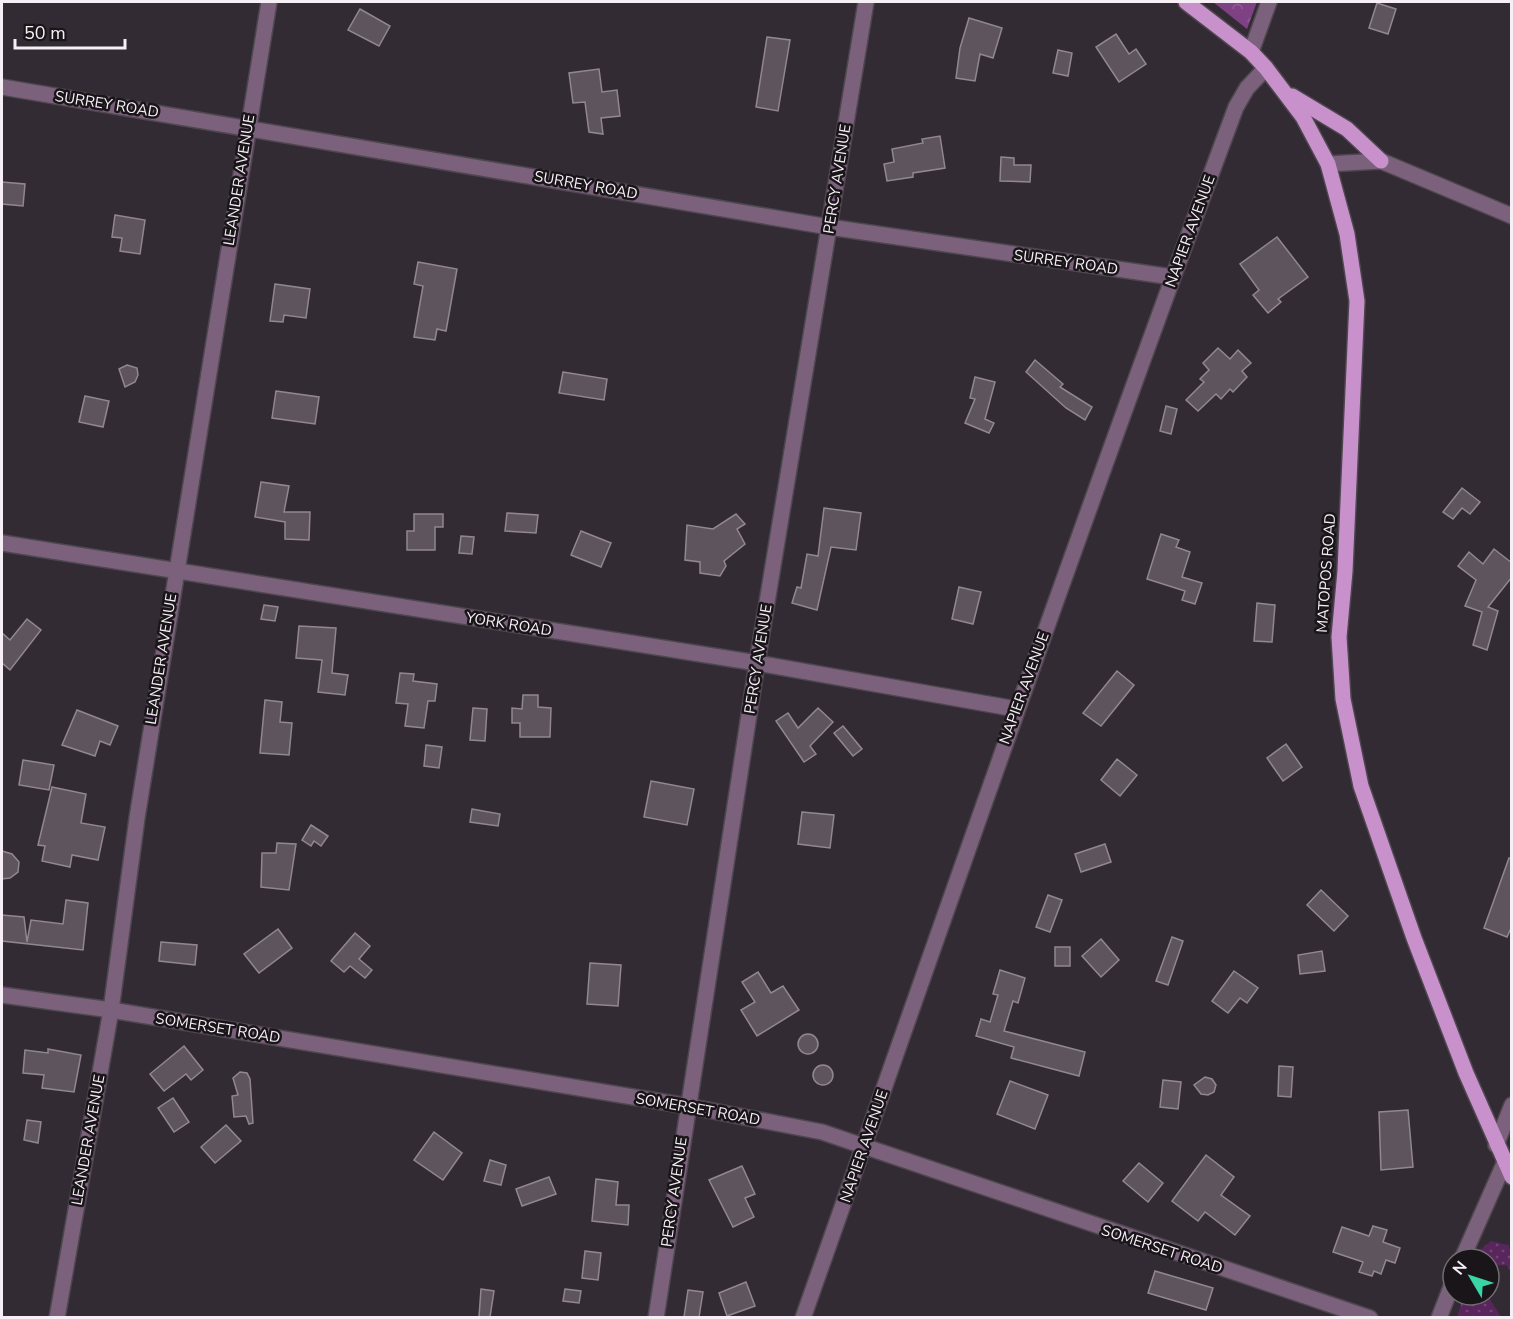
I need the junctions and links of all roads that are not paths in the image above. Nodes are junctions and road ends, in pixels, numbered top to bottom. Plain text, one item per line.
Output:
1 (268, 2) edge
2 (866, 2) edge
3 (1186, 2) edge
4 (1269, 2) edge
5 (1251, 52) junction
6 (1266, 68) junction
7 (2, 87) edge
8 (1287, 93) junction
9 (248, 127) junction
10 (1381, 161) junction
11 (1328, 164) junction
12 (1512, 216) edge
13 (829, 227) junction
14 (1172, 277) junction
15 (2, 543) edge
16 (176, 570) junction
17 (757, 663) junction
18 (1016, 709) junction
19 (2, 995) edge
20 (111, 1010) junction
21 (1512, 1105) edge
22 (687, 1106) junction
23 (1496, 1145) junction
24 (863, 1148) junction
25 (1508, 1170) edge
26 (1468, 1247) edge
27 (57, 1317) edge
28 (656, 1317) edge
29 (803, 1317) edge
30 (1370, 1317) edge

1 - 9 street, LEANDER AVENUE
2 - 13 street, PERCY AVENUE
3 - 5 main road, MATOPOS ROAD
4 - 5 street
5 - 6 main road, MATOPOS ROAD
6 - 8 main road, MATOPOS ROAD
6 - 14 street, NAPIER AVENUE
7 - 9 street, SURREY ROAD
8 - 10 main road
8 - 11 main road, MATOPOS ROAD
9 - 13 street, SURREY ROAD
9 - 16 street, LEANDER AVENUE
10 - 11 street
10 - 12 street
11 - 23 main road, MATOPOS ROAD
13 - 14 street, SURREY ROAD
13 - 17 street, PERCY AVENUE
14 - 18 street, NAPIER AVENUE
15 - 16 street, YORK ROAD
16 - 17 street, YORK ROAD
16 - 20 street, LEANDER AVENUE
17 - 18 street, YORK ROAD
17 - 22 street, PERCY AVENUE
18 - 24 street, NAPIER AVENUE
19 - 20 street, SOMERSET ROAD
20 - 22 street, SOMERSET ROAD
20 - 27 street, LEANDER AVENUE
21 - 23 street
22 - 24 street, SOMERSET ROAD
22 - 28 street, PERCY AVENUE
23 - 25 main road, MATOPOS ROAD
24 - 29 street, NAPIER AVENUE
24 - 30 street, SOMERSET ROAD
25 - 26 street

